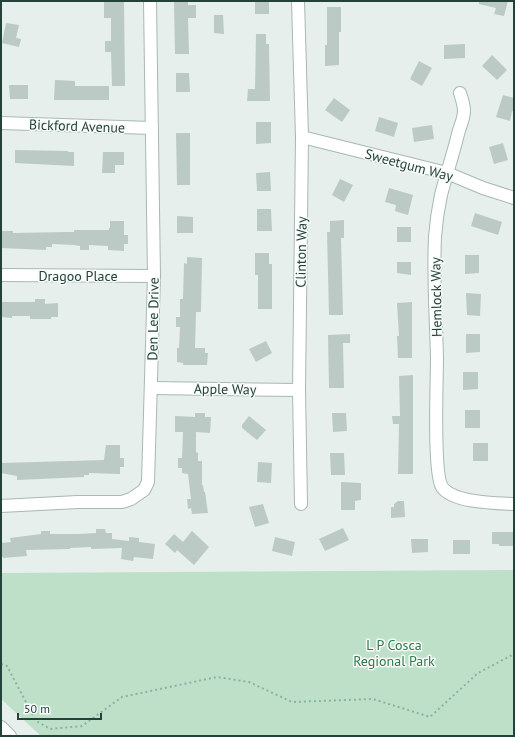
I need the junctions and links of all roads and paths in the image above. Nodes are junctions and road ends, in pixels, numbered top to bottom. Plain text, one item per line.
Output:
1 (150, 1) edge
2 (298, 1) edge
3 (460, 93) dead end
4 (1, 123) edge
5 (152, 128) junction
6 (302, 137) junction
7 (447, 173) junction
8 (514, 198) edge
9 (1, 275) edge
10 (154, 276) junction
11 (152, 388) junction
12 (299, 390) junction
13 (302, 504) dead end
14 (514, 504) edge
15 (1, 506) edge
16 (514, 654) edge
17 (1, 664) edge
18 (1, 727) edge
19 (10, 736) edge

1 - 5 street, Den Lee Drive
2 - 6 street, Clinton Way
3 - 7 street, Hemlock Way
4 - 5 street, Bickford Avenue
5 - 10 street, Den Lee Drive
6 - 7 street, Sweetgum Way
6 - 12 street, Clinton Way
7 - 8 street, Sweetgum Way
7 - 14 street, Hemlock Way
9 - 10 street, Dragoo Place
10 - 11 street, Den Lee Drive
11 - 12 street, Apple Way
11 - 15 street, Den Lee Drive
12 - 13 street, Clinton Way
16 - 17 path
18 - 19 street

